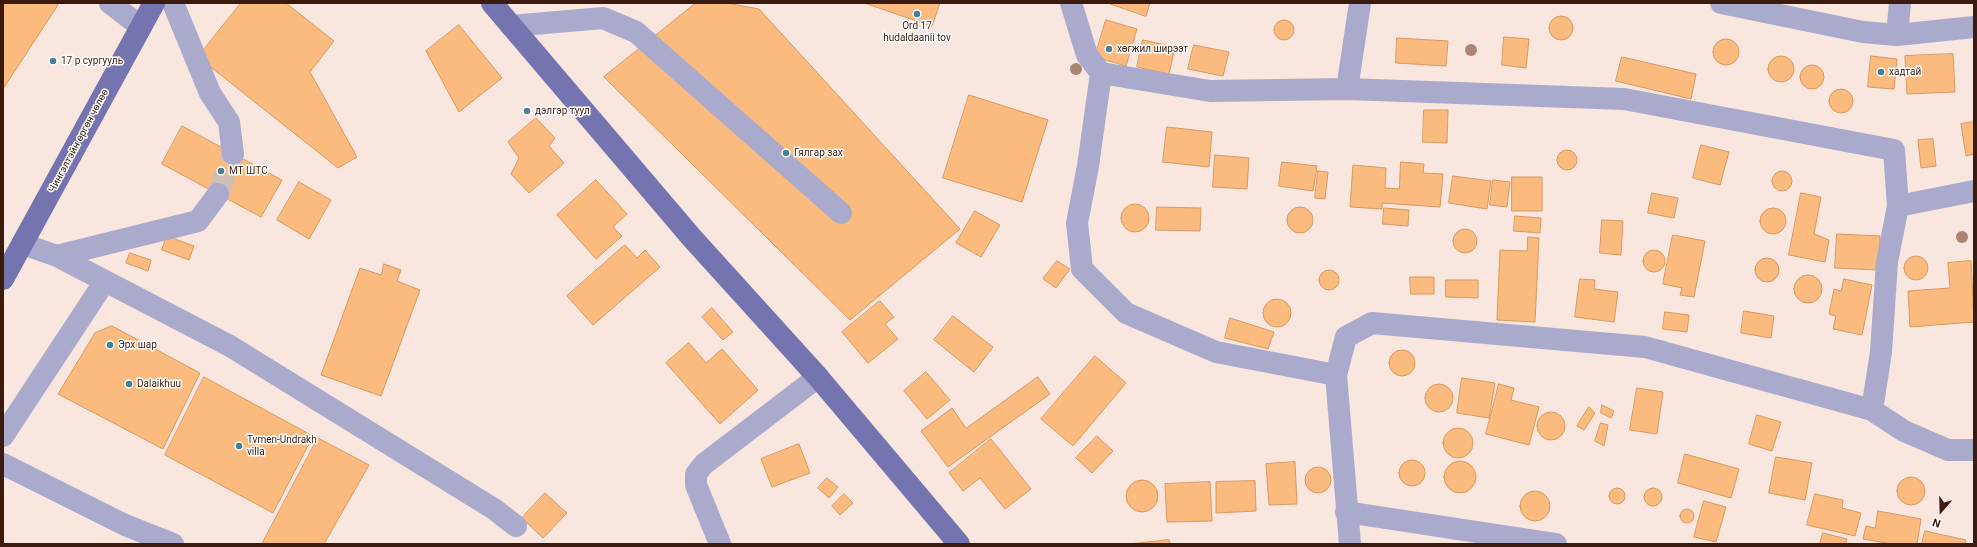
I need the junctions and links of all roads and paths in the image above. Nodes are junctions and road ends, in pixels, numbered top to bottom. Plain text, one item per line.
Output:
1 (110, 3) edge
2 (154, 3) edge
3 (173, 3) edge
4 (492, 3) edge
5 (1071, 3) edge
6 (1360, 3) edge
7 (1721, 3) edge
8 (1900, 3) edge
9 (511, 26) junction
10 (141, 27) junction
11 (1974, 27) edge
12 (1897, 36) junction
13 (1101, 73) junction
14 (1347, 90) junction
15 (233, 154) tunnel mouth
16 (1974, 191) edge
17 (218, 194) tunnel mouth
18 (1898, 206) junction
19 (842, 213) dead end
20 (23, 244) junction
21 (57, 256) junction
22 (3, 279) edge
23 (105, 281) junction
24 (1336, 375) junction
25 (818, 377) junction
26 (1872, 410) junction
27 (3, 436) edge
28 (1974, 450) edge
29 (3, 464) edge
30 (1346, 512) junction
31 (516, 526) dead end
32 (173, 544) edge
33 (720, 544) edge
34 (959, 544) edge
35 (1350, 544) edge
36 (1556, 544) edge

1 - 10 street
2 - 10 main road, Чингэлтэйн өргөн чөлөө
3 - 15 street
4 - 9 main road
5 - 13 street
6 - 14 street
7 - 12 street
8 - 12 street
9 - 19 street
9 - 25 main road
10 - 20 main road, Чингэлтэйн өргөн чөлөө
11 - 12 street
13 - 14 street
13 - 24 street
14 - 18 street
16 - 18 street
17 - 21 street
18 - 26 street
20 - 21 street
20 - 22 main road, Чингэлтэйн өргөн чөлөө
21 - 23 street
23 - 27 street
23 - 31 street
24 - 26 street
24 - 30 street
25 - 33 street
25 - 34 main road
26 - 28 street
29 - 32 street
30 - 35 street
30 - 36 street

